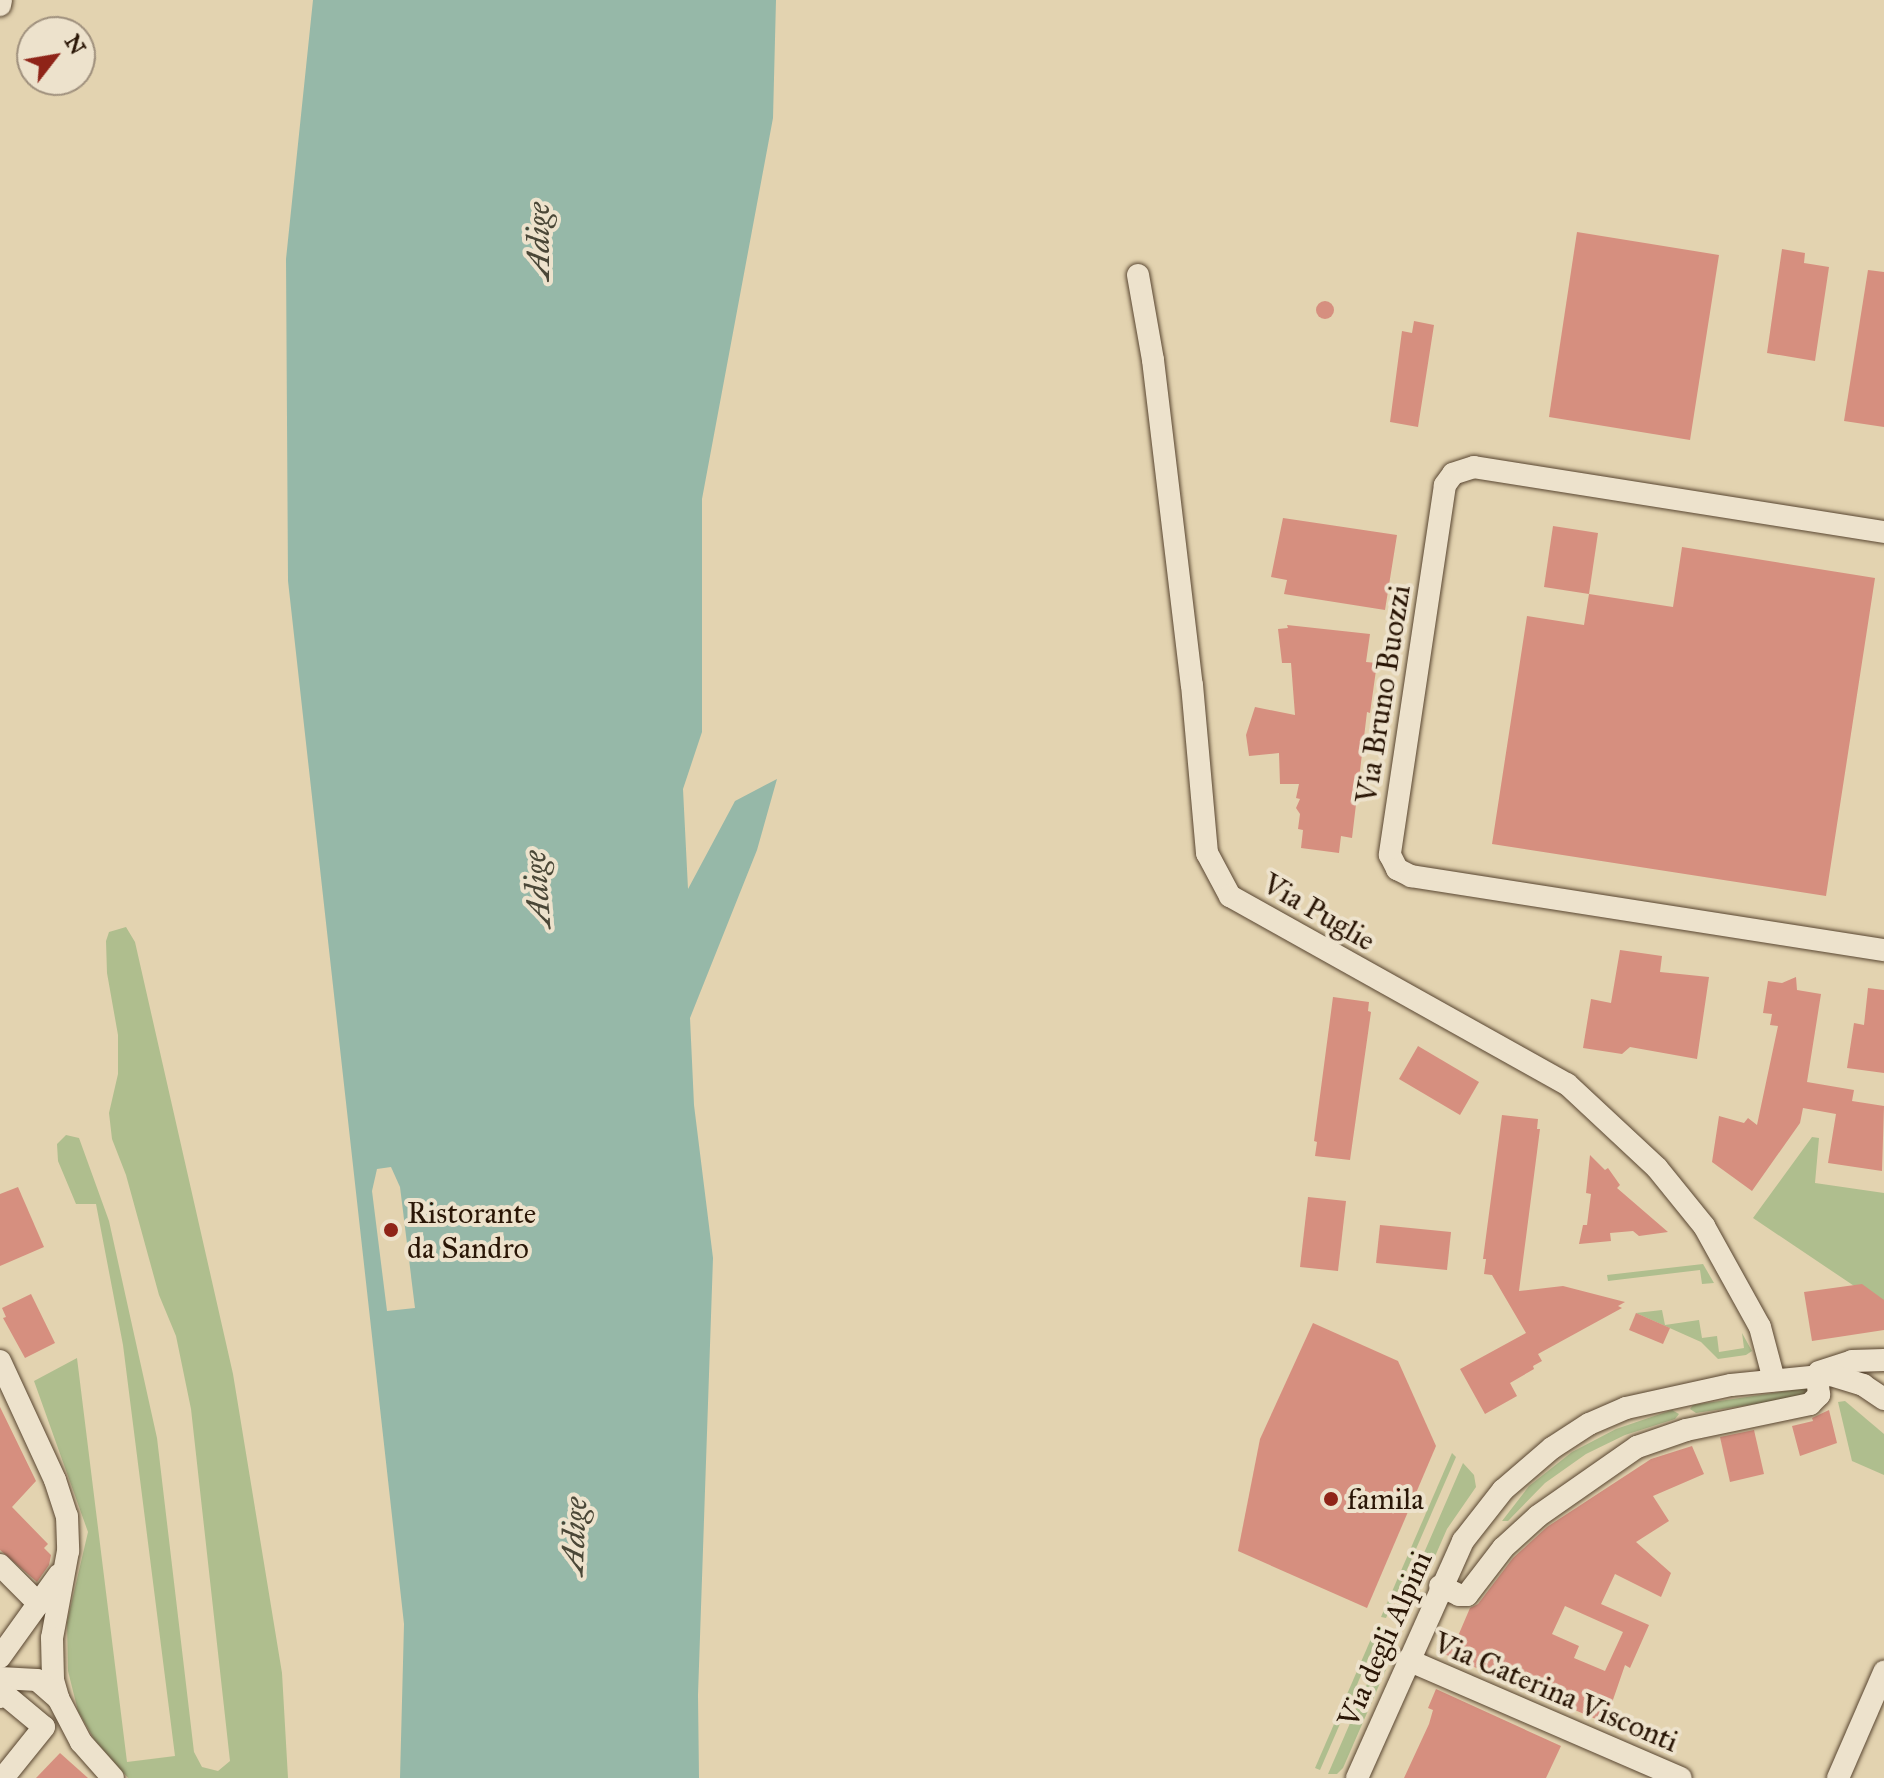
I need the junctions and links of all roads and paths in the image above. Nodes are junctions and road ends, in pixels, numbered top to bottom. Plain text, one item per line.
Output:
1 (1138, 275) dead end
2 (1884, 532) edge
3 (1884, 950) edge
4 (1884, 1360) edge
5 (0, 1361) edge
6 (1813, 1375) junction
7 (1774, 1380) junction
8 (6, 1393) edge
9 (1884, 1399) edge
10 (1479, 1518) junction
11 (1508, 1544) junction
12 (68, 1551) junction
13 (0, 1565) edge
14 (1440, 1586) junction
15 (39, 1604) junction
16 (23, 1626) junction
17 (0, 1657) edge
18 (1408, 1660) junction
19 (53, 1670) junction
20 (1884, 1672) edge
21 (0, 1678) edge
22 (0, 1697) edge
23 (58, 1698) junction
24 (69, 1720) junction
25 (3, 1778) edge
26 (19, 1778) edge
27 (113, 1778) edge
28 (1357, 1778) edge
29 (1681, 1778) edge
30 (1838, 1778) edge

1 - 7 street, Via Puglie
2 - 3 street, Via Bruno Buozzi
4 - 6 street, Via degli Alpini
5 - 8 street
6 - 7 street, Via degli Alpini
6 - 9 street, Via degli Alpini
6 - 11 street
7 - 10 street, Via degli Alpini
8 - 12 street
10 - 11 street
10 - 14 street, Via degli Alpini
11 - 14 street
12 - 15 street
12 - 19 street
13 - 15 street
14 - 18 street, Via degli Alpini
15 - 16 street
16 - 17 street
16 - 19 street
18 - 28 street, Via degli Alpini
18 - 29 street, Via Caterina Visconti
19 - 23 street
20 - 30 street
21 - 23 street
22 - 25 street
23 - 24 street
24 - 26 street
24 - 27 street

